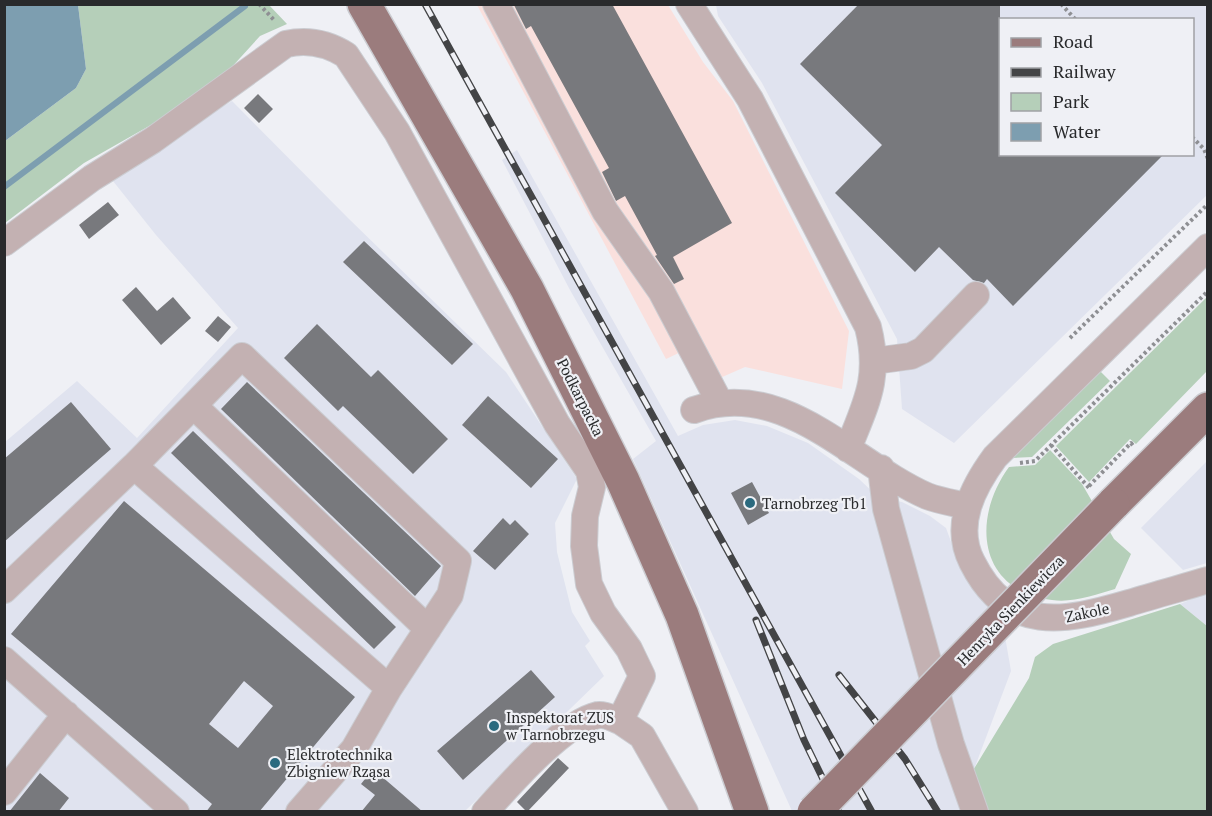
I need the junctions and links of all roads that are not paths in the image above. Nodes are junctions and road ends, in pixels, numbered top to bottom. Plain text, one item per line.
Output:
1 (364, 4) edge
2 (496, 4) edge
3 (699, 9) edge
4 (4, 243) edge
5 (1208, 247) edge
6 (976, 295) dead end
7 (874, 361) junction
8 (720, 403) junction
9 (194, 406) junction
10 (1208, 409) edge
11 (694, 410) dead end
12 (848, 449) junction
13 (134, 466) junction
14 (881, 468) junction
15 (967, 506) junction
16 (1207, 581) edge
17 (4, 590) edge
18 (428, 629) junction
19 (4, 660) edge
20 (389, 688) junction
21 (66, 714) junction
22 (620, 721) junction
23 (4, 792) edge
24 (176, 812) edge
25 (299, 812) edge
26 (485, 812) edge
27 (685, 812) edge
28 (752, 812) edge
29 (814, 812) edge
30 (975, 812) edge

1 - 28 main road, Podkarpacka
2 - 8 street
3 - 7 street
4 - 22 street
5 - 15 street
6 - 7 street
7 - 12 street
8 - 11 street
8 - 12 street
9 - 13 street
9 - 18 street
9 - 18 street
10 - 29 main road, Henryka Sienkiewicza, bridge
12 - 14 street
13 - 17 street
13 - 20 street
14 - 15 street
14 - 30 street
15 - 16 street, Zakole
18 - 20 street
19 - 21 street
20 - 25 street
21 - 23 street
21 - 24 street
22 - 26 street
22 - 27 street

